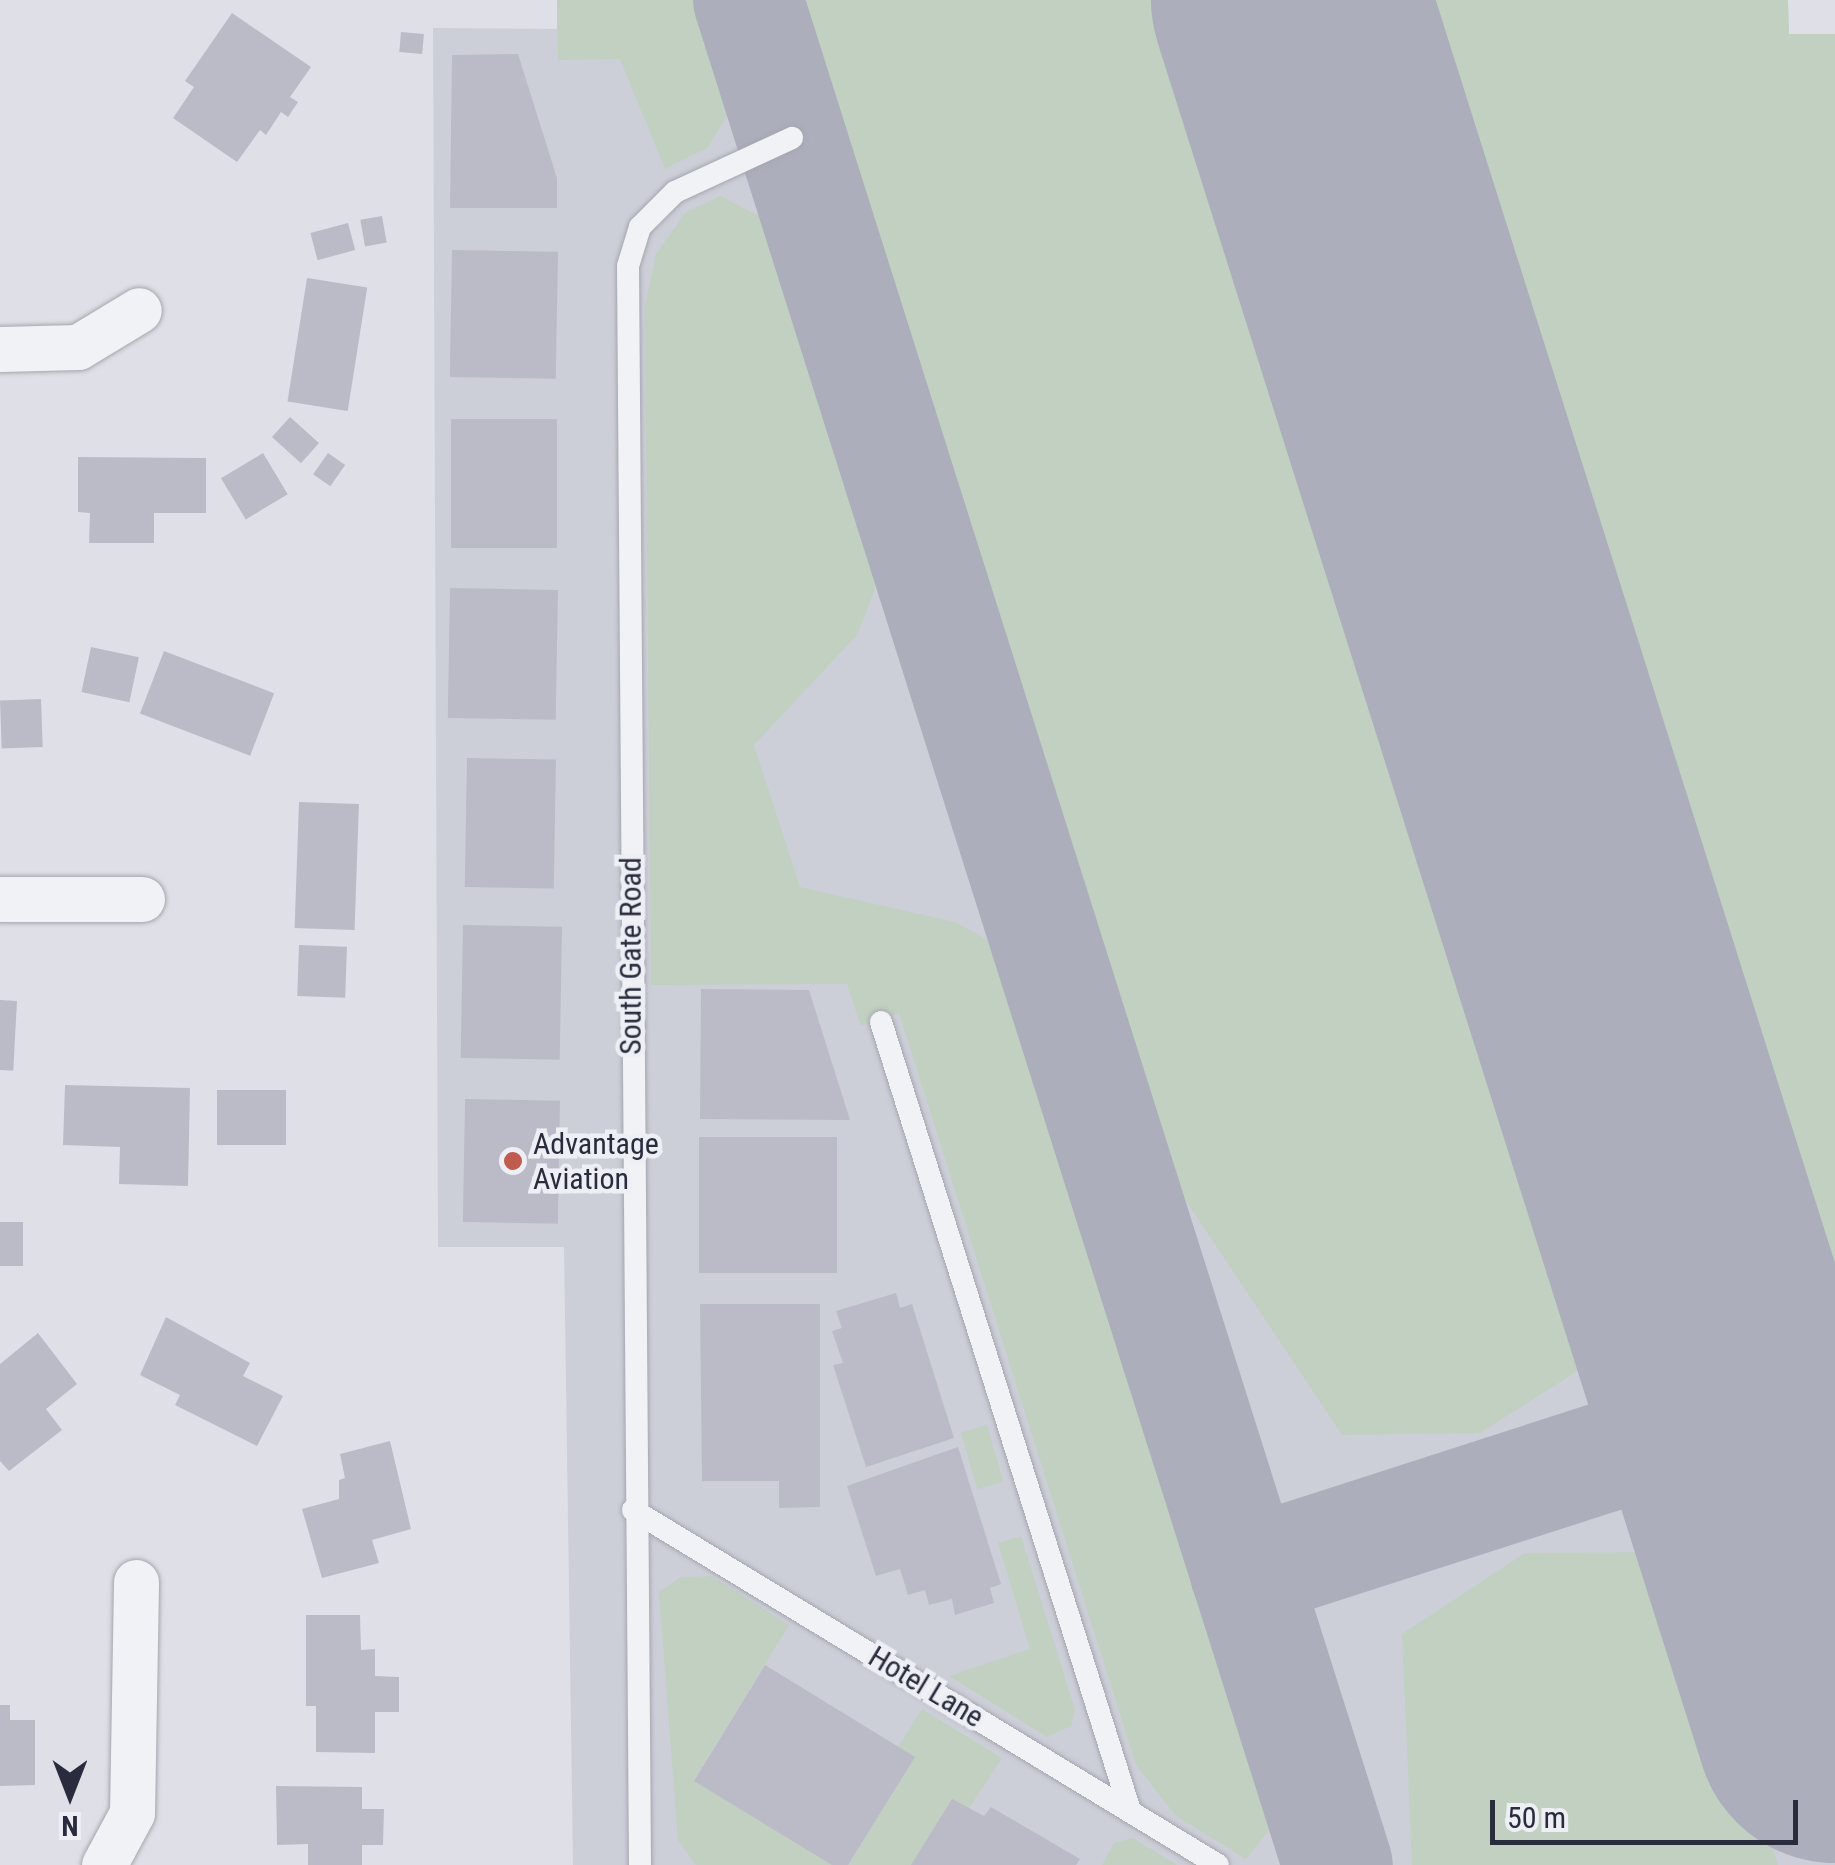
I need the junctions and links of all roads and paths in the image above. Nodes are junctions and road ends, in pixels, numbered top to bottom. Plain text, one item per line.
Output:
1 (792, 138) dead end
2 (138, 310) dead end
3 (0, 349) edge
4 (0, 899) edge
5 (142, 899) dead end
6 (881, 1022) dead end
7 (633, 1510) junction
8 (136, 1582) dead end
9 (1130, 1812) junction
10 (644, 1862) edge
11 (104, 1865) edge
12 (1218, 1865) edge

1 - 7 lane, South Gate Road
2 - 3 street
4 - 5 street
6 - 9 lane
7 - 9 lane, Hotel Lane
7 - 10 lane, South Gate Road
8 - 11 street
9 - 12 lane, Hotel Lane

